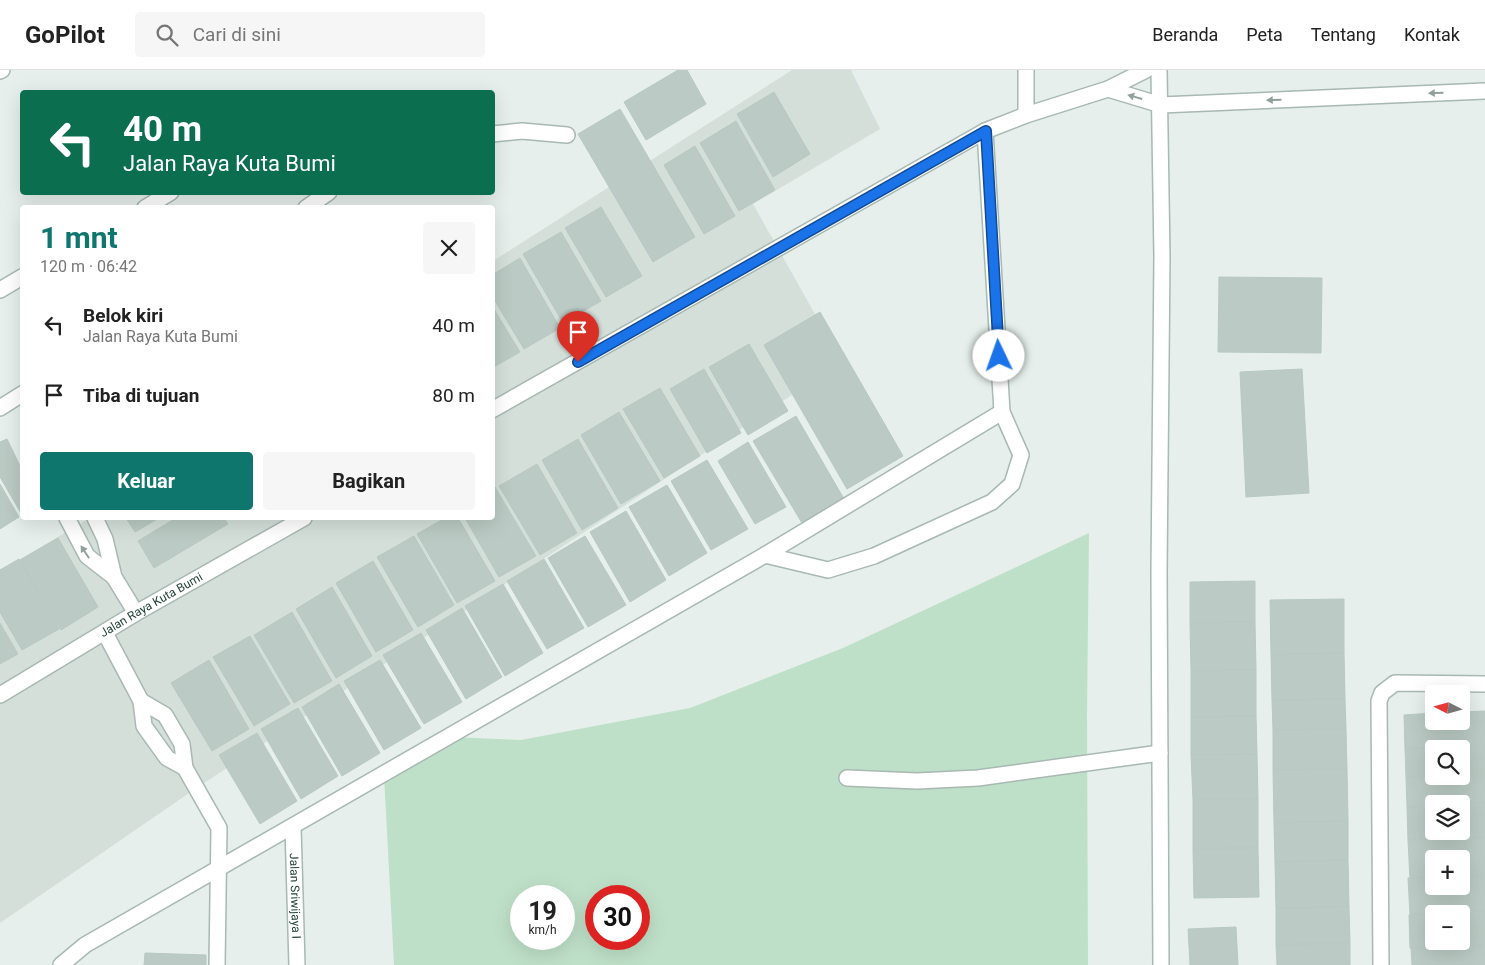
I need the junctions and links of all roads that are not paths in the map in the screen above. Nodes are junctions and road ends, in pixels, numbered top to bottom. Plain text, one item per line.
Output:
1 (1026, 70) edge
2 (1146, 70) edge
3 (1159, 70) edge
4 (1108, 90) junction
5 (1485, 91) edge
6 (1161, 105) junction
7 (1026, 115) junction
8 (986, 131) junction
9 (495, 134) edge
10 (567, 135) dead end
11 (166, 195) edge
12 (324, 195) edge
13 (150, 205) edge
14 (310, 205) edge
15 (20, 278) edge
16 (0, 290) edge
17 (20, 400) edge
18 (0, 408) edge
19 (495, 408) edge
20 (1002, 412) junction
21 (68, 520) edge
22 (96, 520) edge
23 (300, 520) edge
24 (765, 555) junction
25 (114, 577) junction
26 (136, 613) junction
27 (105, 633) junction
28 (1485, 684) edge
29 (0, 695) edge
30 (142, 701) junction
31 (1160, 754) junction
32 (185, 768) junction
33 (847, 778) dead end
34 (293, 827) junction
35 (218, 870) junction
36 (61, 965) edge
37 (216, 965) edge
38 (297, 965) edge
39 (1161, 965) edge
40 (1381, 965) edge

1 - 7 street
2 - 4 street
3 - 6 street
6 -> 4 street
4 - 7 street
5 -> 6 street
6 - 31 street
7 - 8 street
8 - 19 street
8 - 20 street
9 - 10 street
11 - 13 street
12 - 14 street
15 - 16 street
17 - 18 street
20 - 24 street
20 - 24 street
25 -> 21 street
22 - 25 street
23 - 26 street, Jalan Raya Kuta Bumi
24 - 34 street
25 - 26 street
26 - 27 street, Jalan Raya Kuta Bumi
27 - 29 street, Jalan Raya Kuta Bumi
27 - 30 street
28 - 40 street
30 - 32 street
30 - 32 street
31 - 33 street
31 - 39 street
32 - 35 street
34 - 35 street
34 - 38 street, Jalan Sriwijaya I
35 - 36 street
35 - 37 street

